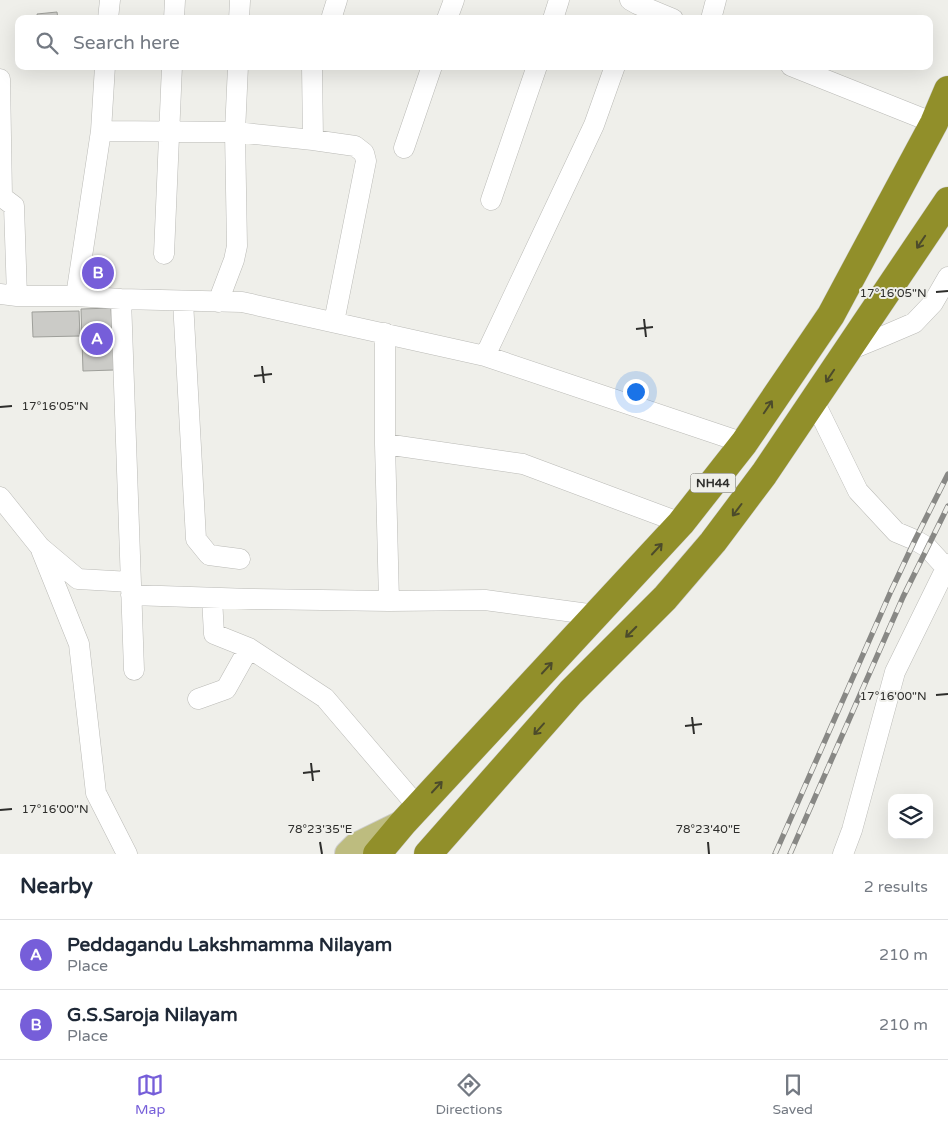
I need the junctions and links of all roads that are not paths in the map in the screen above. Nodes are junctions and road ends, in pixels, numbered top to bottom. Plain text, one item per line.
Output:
1 (110, 0) edge
2 (175, 0) edge
3 (454, 0) edge
4 (559, 0) edge
5 (716, 0) edge
6 (633, 8) edge
7 (108, 15) edge
8 (174, 15) edge
9 (448, 15) edge
10 (554, 15) edge
11 (658, 15) edge
12 (712, 15) edge
13 (105, 70) edge
14 (172, 70) edge
15 (238, 70) edge
16 (312, 70) edge
17 (431, 70) edge
18 (535, 70) edge
19 (614, 70) edge
20 (802, 70) edge
21 (0, 79) edge
22 (948, 90) edge
23 (934, 123) junction
24 (169, 130) junction
25 (100, 131) junction
26 (235, 132) junction
27 (313, 140) junction
28 (404, 148) dead end
29 (492, 200) dead end
30 (948, 201) edge
31 (164, 254) dead end
32 (948, 277) edge
33 (8, 295) edge
34 (76, 296) junction
35 (121, 299) junction
36 (183, 300) junction
37 (218, 302) junction
38 (334, 322) junction
39 (385, 333) junction
40 (847, 351) junction
41 (485, 356) junction
42 (814, 400) junction
43 (744, 443) junction
44 (385, 444) junction
45 (0, 496) edge
46 (681, 523) junction
47 (40, 547) junction
48 (240, 559) dead end
49 (947, 567) edge
50 (131, 588) junction
51 (212, 598) junction
52 (389, 601) junction
53 (596, 615) junction
54 (249, 648) junction
55 (134, 670) dead end
56 (198, 700) dead end
57 (411, 815) junction
58 (429, 853) edge
59 (127, 854) edge
60 (348, 854) edge
61 (377, 854) edge
62 (844, 854) edge

1 - 7 street
2 - 8 street
3 - 9 street
4 - 10 street
5 - 12 street
6 - 11 street
13 - 25 street
14 - 24 street
15 - 26 street
16 - 27 street
17 - 28 street
18 - 29 street
19 - 41 street
20 - 23 street
21 - 33 street
22 - 23 highway, NH44
43 -> 23 highway, NH44
24 - 25 street
24 - 26 street
24 - 31 street
25 - 34 street
26 - 27 street
26 - 37 street
27 - 38 street
30 -> 40 highway, NH44
32 - 40 street
33 - 34 street
34 - 35 street
35 - 36 street
35 - 50 street
36 - 37 street
36 - 48 street
37 - 38 street
38 - 39 street
39 - 41 street
39 - 44 street
40 -> 42 highway, NH44
41 - 43 street
42 - 49 street
42 -> 58 highway, NH44
43 - 46 highway, NH44
44 - 46 street
44 - 52 street
45 - 47 street
53 -> 46 highway, NH44
47 - 50 street
47 - 59 street
49 - 62 street
50 - 51 street
50 - 55 street
51 - 52 street
51 - 54 street
52 - 53 street
57 -> 53 highway, NH44
54 - 56 street
54 - 57 street
57 - 60 main road
57 - 61 highway, NH44

